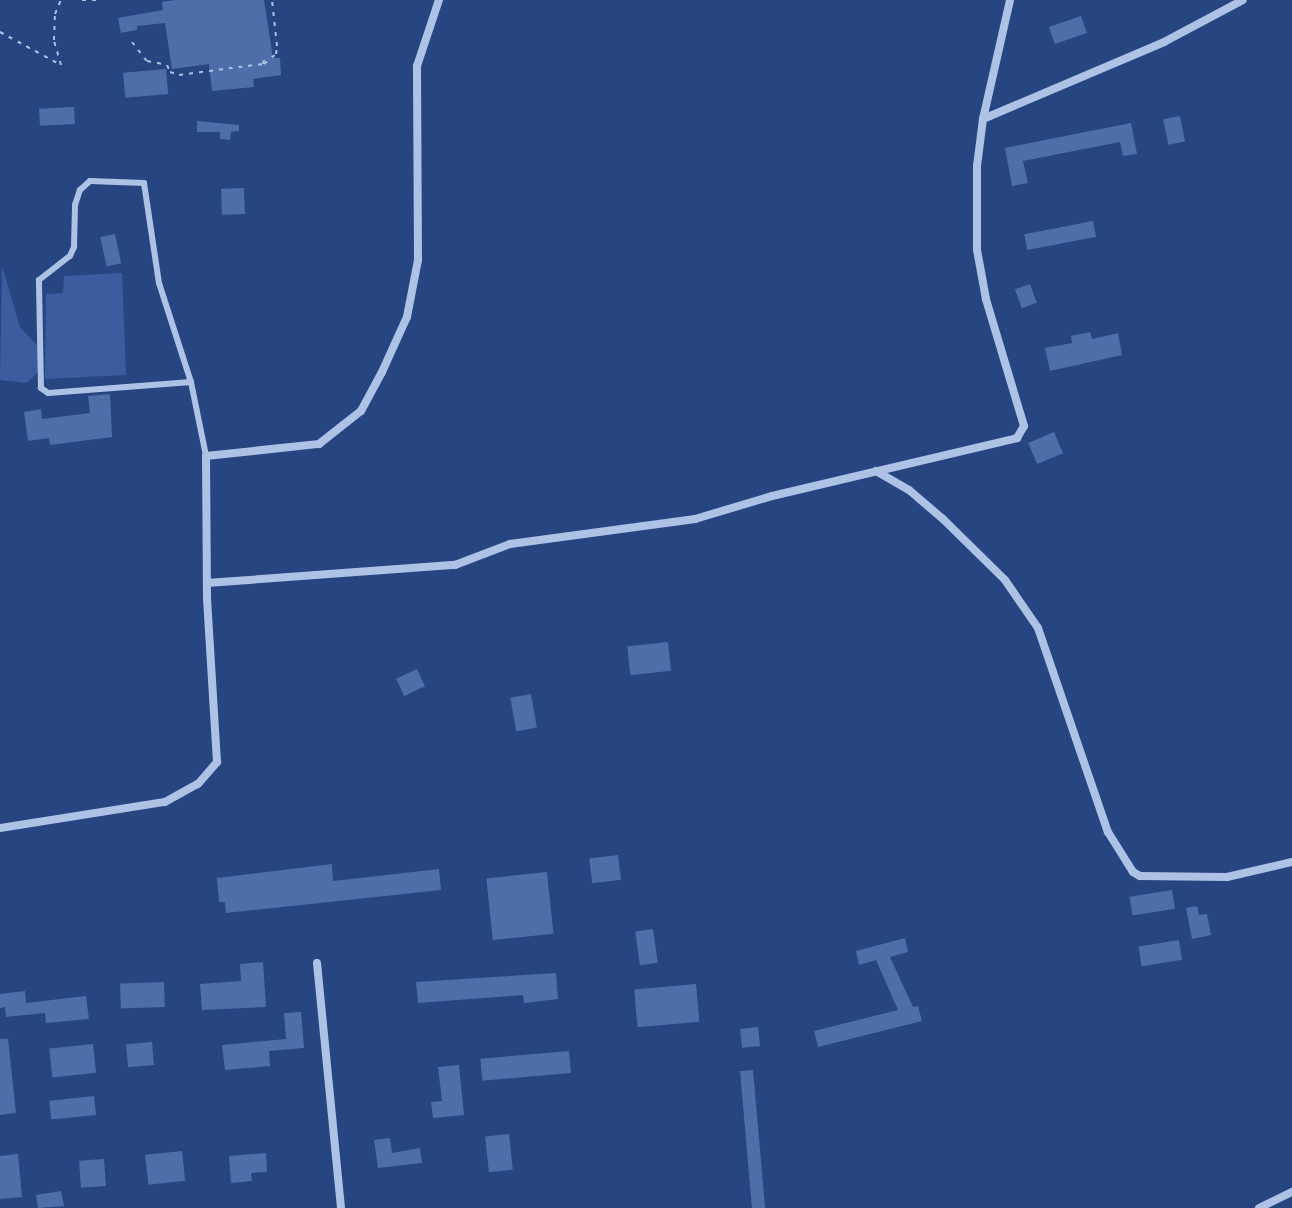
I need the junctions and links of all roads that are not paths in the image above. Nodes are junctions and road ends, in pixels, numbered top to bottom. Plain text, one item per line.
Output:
1 (439, 0) edge
2 (1010, 0) edge
3 (1243, 0) edge
4 (983, 119) junction
5 (191, 382) junction
6 (206, 456) junction
7 (876, 471) junction
8 (207, 583) junction
9 (0, 828) edge
10 (1292, 862) edge
11 (317, 963) dead end
12 (1292, 1192) edge
13 (341, 1208) edge
14 (1259, 1208) edge

1 - 6 street
2 - 4 street
3 - 4 street
4 - 7 street
5 - 5 lane
5 - 6 lane
6 - 8 street
7 - 8 street
7 - 10 street
8 - 9 street
11 - 13 street
12 - 14 street

